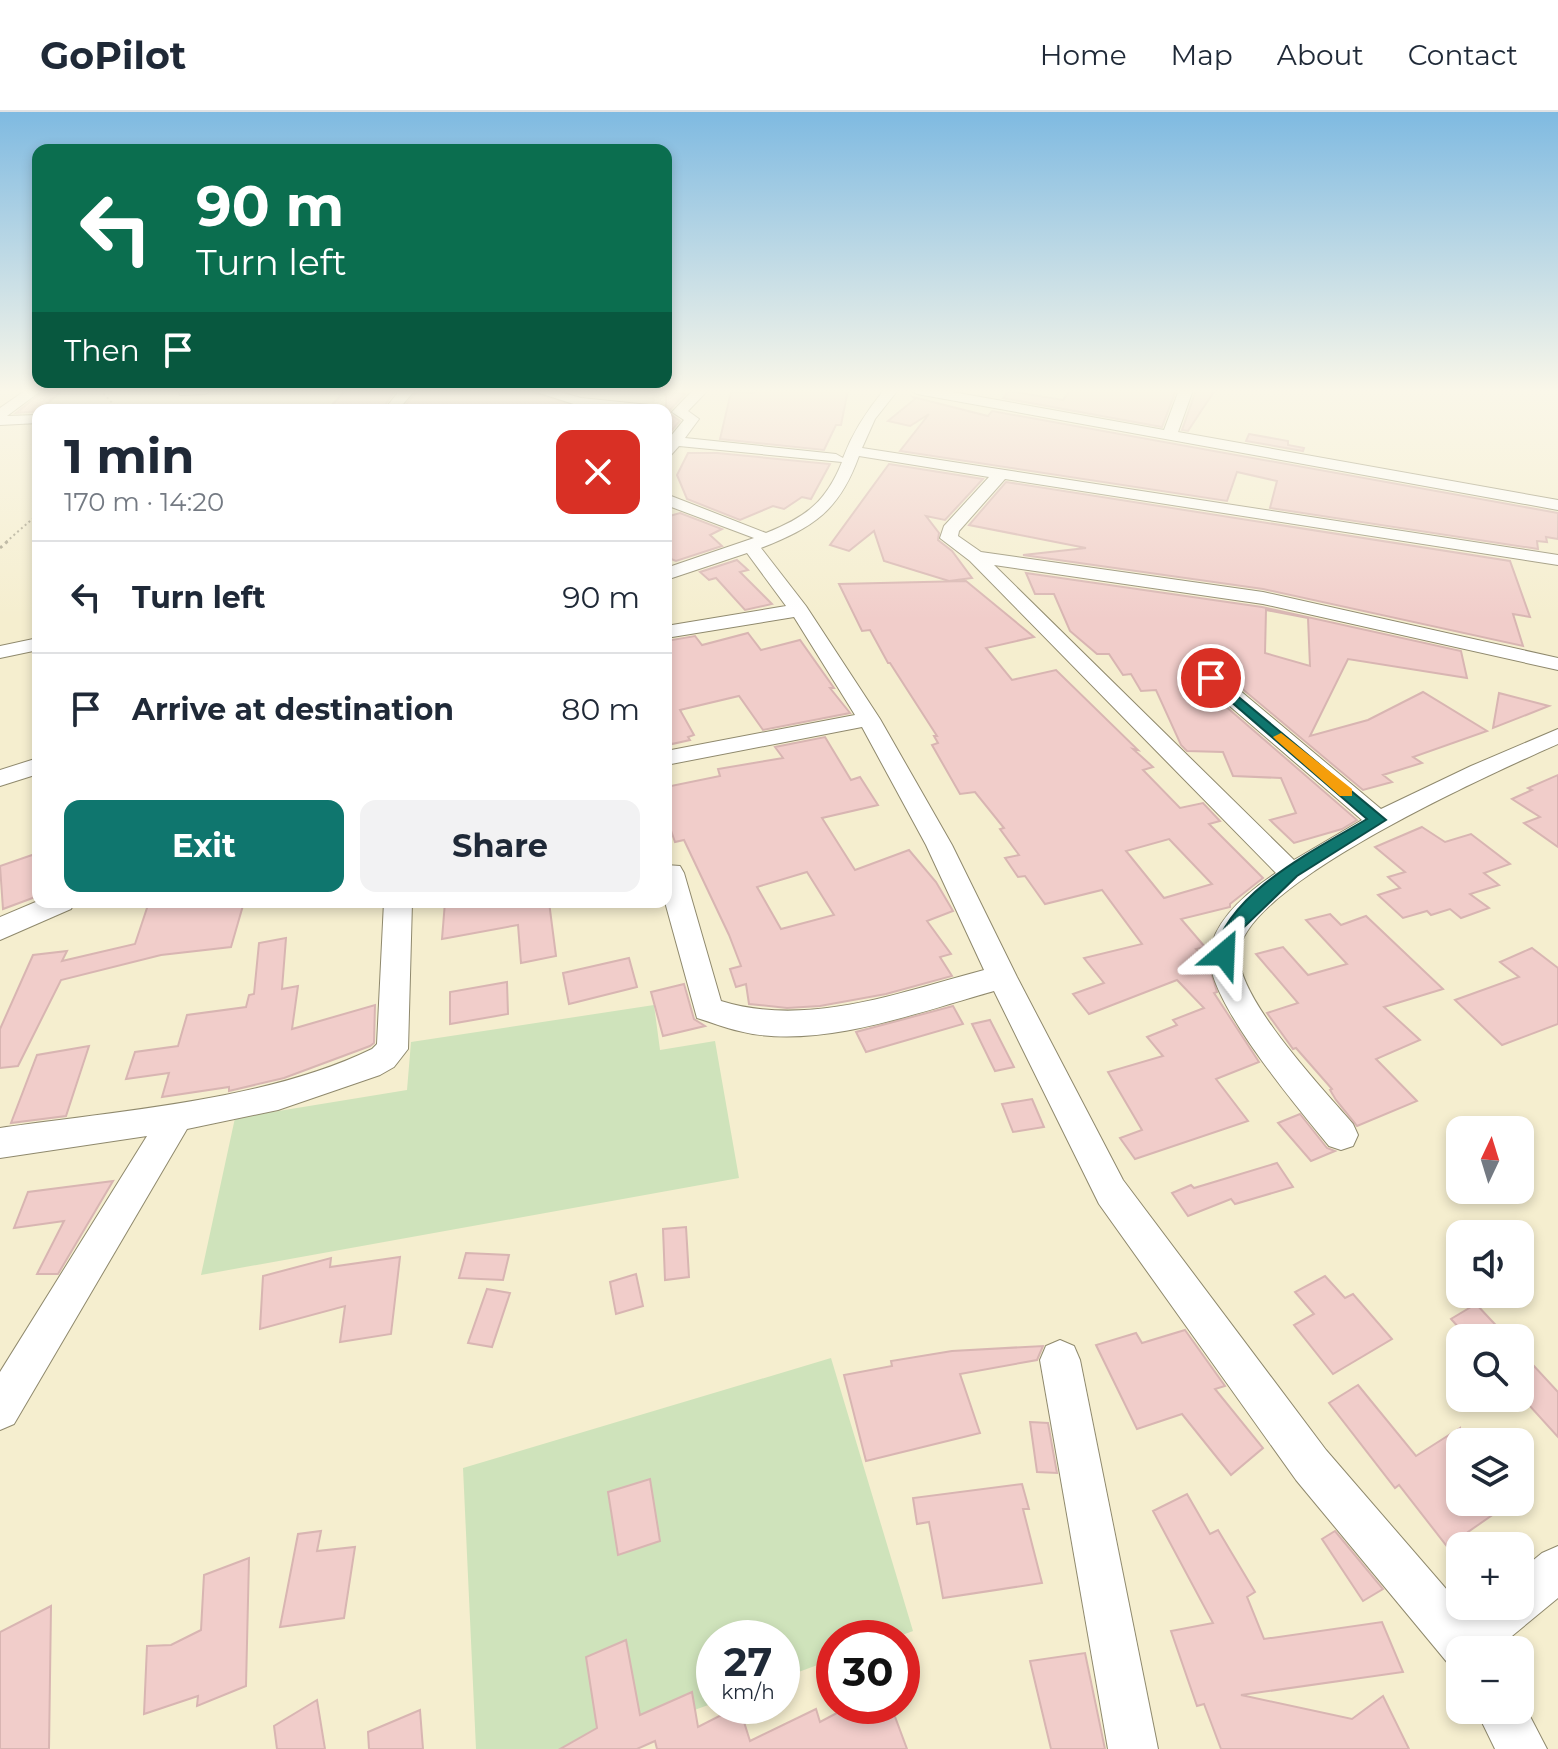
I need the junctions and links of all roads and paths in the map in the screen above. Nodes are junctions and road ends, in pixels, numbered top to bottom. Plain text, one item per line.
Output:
1 (832, 466) edge
2 (847, 466) edge
3 (948, 466) edge
4 (1340, 466) edge
5 (1000, 475) junction
6 (672, 502) edge
7 (1558, 505) edge
8 (32, 519) edge
9 (754, 540) junction
10 (0, 548) edge
11 (976, 557) junction
12 (1558, 560) edge
13 (672, 572) edge
14 (799, 610) junction
15 (672, 631) edge
16 (32, 645) edge
17 (0, 652) edge
18 (1558, 664) edge
19 (1211, 678) dead end
20 (869, 719) junction
21 (1558, 736) edge
22 (672, 757) edge
23 (32, 768) edge
24 (0, 778) edge
25 (1378, 820) junction
26 (1291, 872) junction
27 (672, 877) edge
28 (47, 908) edge
29 (398, 908) edge
30 (0, 929) edge
31 (1002, 977) junction
32 (177, 1117) junction
33 (1341, 1135) dead end
34 (0, 1143) edge
35 (1060, 1360) dead end
36 (0, 1410) edge
37 (1558, 1569) edge
38 (1534, 1589) edge
39 (1497, 1620) edge
40 (1458, 1636) edge
41 (1479, 1636) edge
42 (1508, 1724) edge
43 (1133, 1749) edge
44 (1522, 1749) edge

1 - 9 street
2 - 9 street
3 - 5 street
4 - 7 street
5 - 11 street
5 - 12 street
6 - 9 street
8 - 10 path
9 - 13 street
9 - 14 street
11 - 18 street
11 - 26 street
14 - 15 street
14 - 20 street
16 - 17 street
19 - 25 street
20 - 22 street
20 - 31 street
21 - 25 street
23 - 24 street
25 - 26 street
26 - 33 street
27 - 31 street
28 - 30 street
29 - 32 street
31 - 40 street
32 - 34 street
32 - 36 street
35 - 43 street
37 - 38 street
39 - 41 street
42 - 44 street

